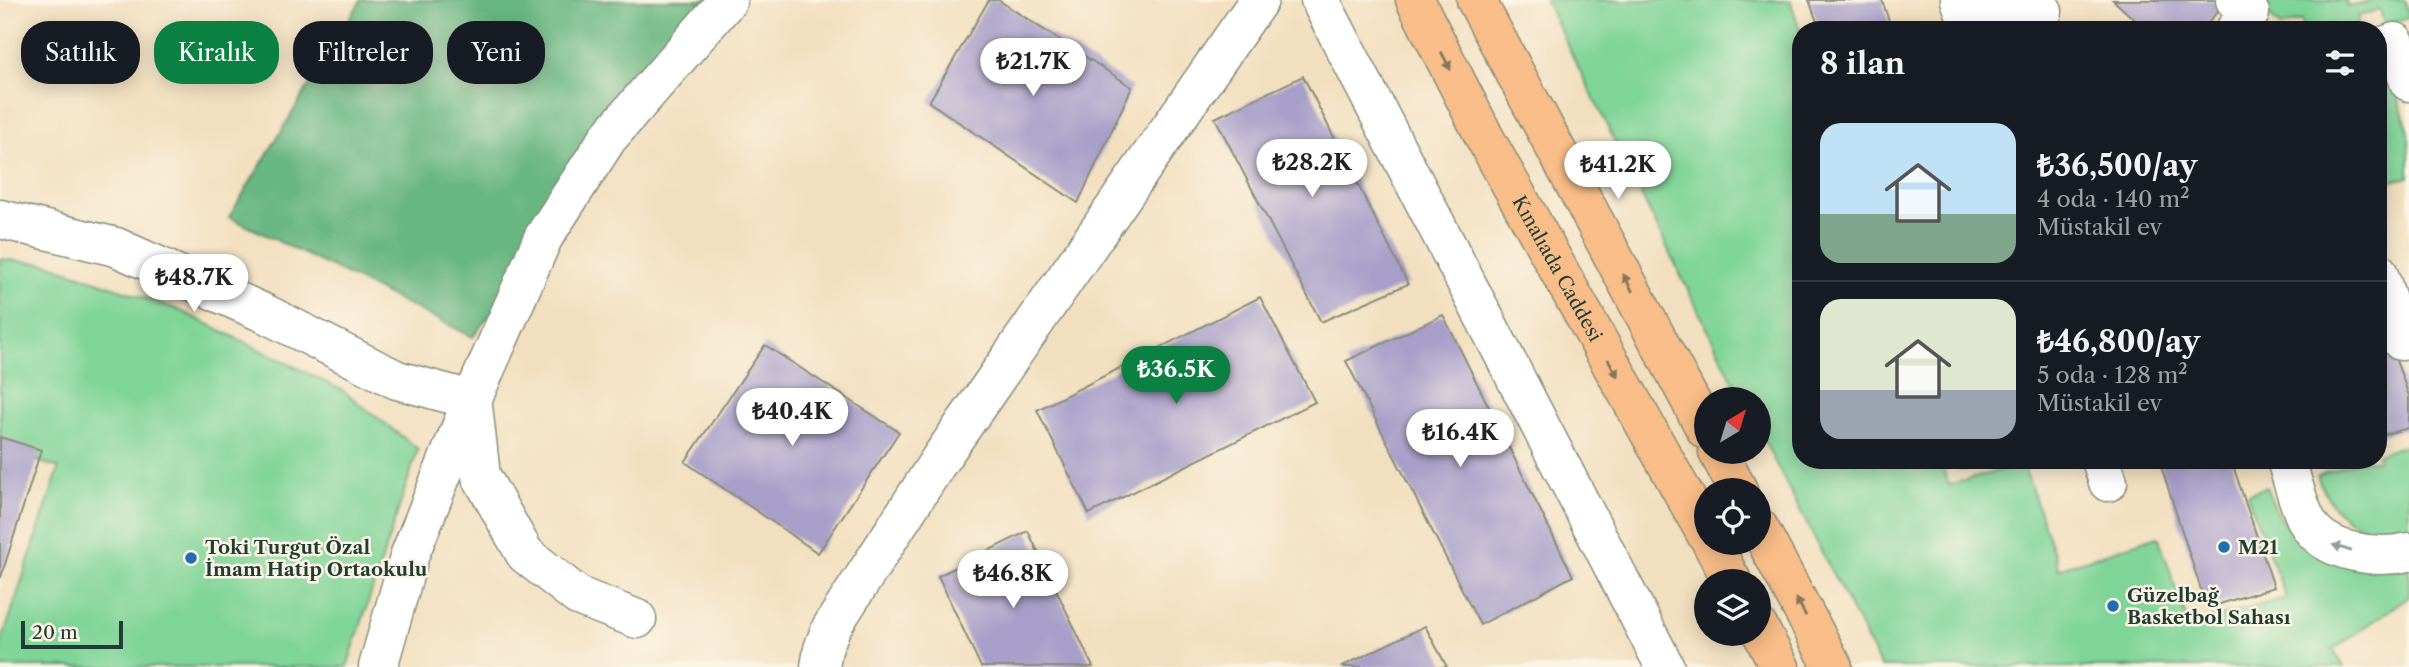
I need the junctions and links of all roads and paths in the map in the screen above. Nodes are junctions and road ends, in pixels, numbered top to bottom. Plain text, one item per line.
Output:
1 (728, 0) edge
2 (1259, 0) edge
3 (1320, 0) edge
4 (1415, 0) edge
5 (1476, 0) edge
6 (1960, 0) edge
7 (2046, 13) edge
8 (1968, 21) edge
9 (1984, 21) edge
10 (2387, 46) edge
11 (2409, 82) edge
12 (0, 219) edge
13 (2387, 299) edge
14 (2409, 339) edge
15 (472, 401) junction
16 (1694, 408) edge
17 (2289, 469) edge
18 (1694, 513) edge
19 (1771, 551) edge
20 (2409, 552) edge
21 (637, 619) dead end
22 (1769, 646) edge
23 (378, 667) edge
24 (820, 667) edge
25 (1665, 667) edge
26 (1780, 667) edge
27 (1833, 667) edge

1 - 15 street
2 - 24 street
3 - 25 street
4 -> 18 main road, Kınalıada Caddesi
16 -> 5 main road
6 - 8 street
7 - 9 street
10 - 11 street
12 - 15 street
13 - 14 street
15 - 21 street
15 - 23 street
20 -> 17 street
27 -> 19 main road
22 - 26 main road

